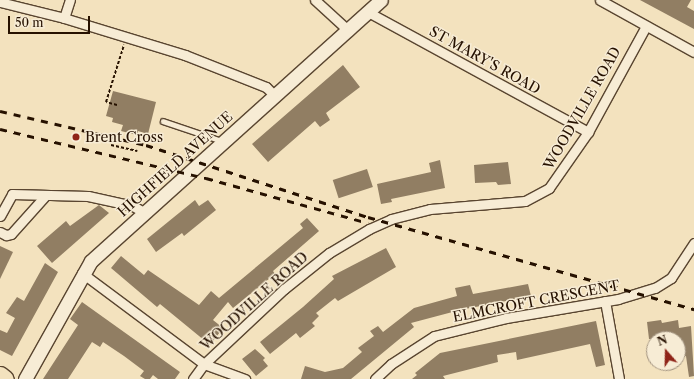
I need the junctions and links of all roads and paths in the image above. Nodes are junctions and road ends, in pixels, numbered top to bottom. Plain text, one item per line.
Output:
1 (70, 0) edge
2 (315, 0) edge
3 (381, 0) edge
4 (602, 1) edge
5 (0, 2) edge
6 (368, 12) junction
7 (64, 18) junction
8 (646, 26) junction
9 (349, 31) junction
10 (126, 36) junction
11 (694, 52) edge
12 (275, 96) junction
13 (117, 105) dead end
14 (164, 121) dead end
15 (588, 132) junction
16 (223, 142) junction
17 (111, 145) dead end
18 (136, 151) dead end
19 (46, 195) junction
20 (145, 214) junction
21 (0, 216) edge
22 (0, 232) edge
23 (694, 244) edge
24 (82, 273) junction
25 (605, 301) junction
26 (204, 364) junction
27 (0, 375) edge
28 (5, 379) edge
29 (25, 379) edge
30 (193, 379) edge
31 (245, 379) edge
32 (374, 379) edge
33 (619, 379) edge

1 - 7 street
2 - 9 street
3 - 6 street, HIGHFIELD AVENUE
4 - 8 street
5 - 7 street
6 - 9 street, HIGHFIELD AVENUE
6 - 15 street, ST MARY'S ROAD
7 - 10 street
8 - 11 street
8 - 15 street, WOODVILLE ROAD
9 - 12 street, HIGHFIELD AVENUE
10 - 12 street
10 - 13 path
12 - 16 street, HIGHFIELD AVENUE
14 - 16 lane
15 - 26 street, WOODVILLE ROAD
16 - 20 street, HIGHFIELD AVENUE
17 - 18 path
19 - 20 street
19 - 21 street
19 - 22 street
20 - 24 street, HIGHFIELD AVENUE
23 - 25 street, ELMCROFT CRESCENT
24 - 26 street
24 - 29 street, HIGHFIELD AVENUE
25 - 32 street, ELMCROFT CRESCENT
25 - 33 street
26 - 30 street, WOODVILLE ROAD
26 - 31 street
27 - 28 highway

